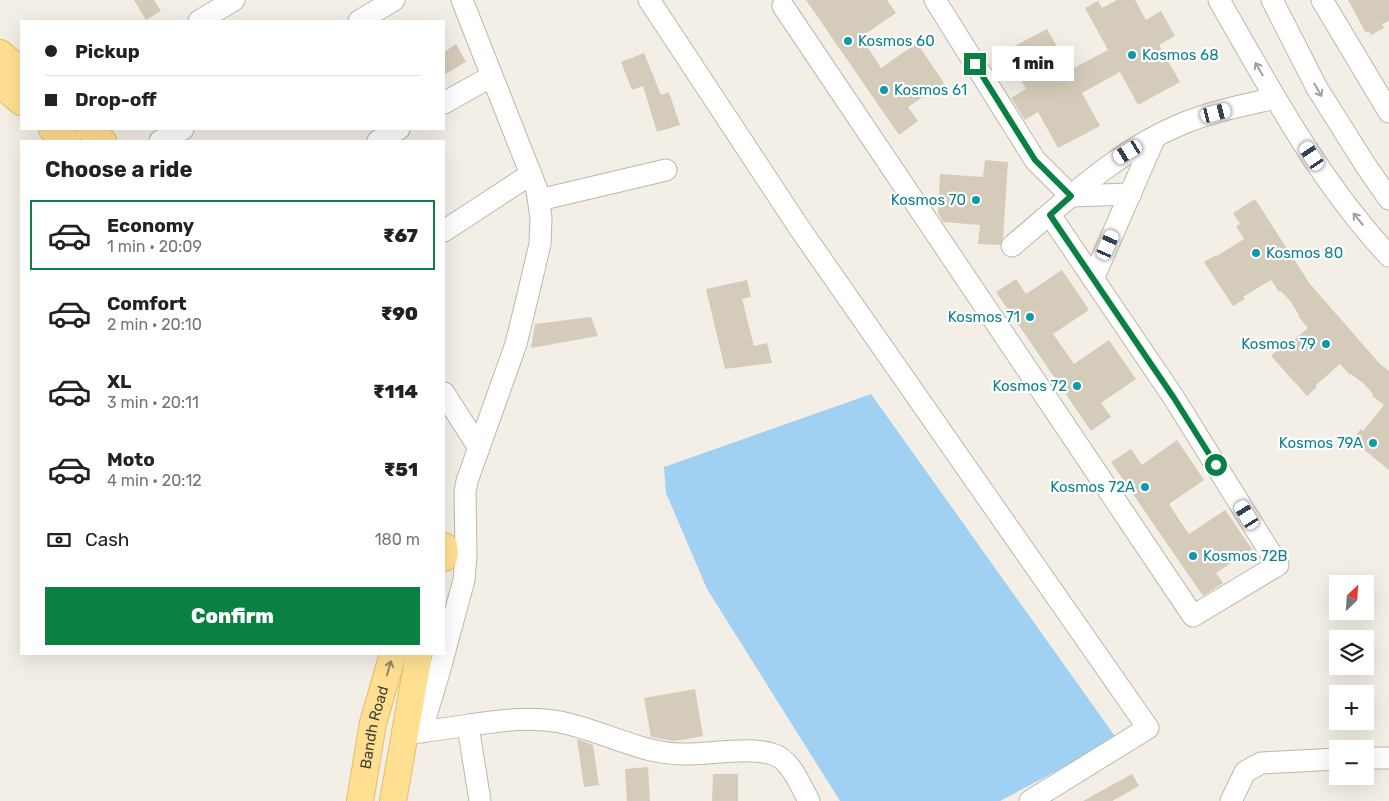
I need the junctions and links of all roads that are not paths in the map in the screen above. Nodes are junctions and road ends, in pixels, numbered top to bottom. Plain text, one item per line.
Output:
1 (234, 0) edge
2 (394, 0) edge
3 (462, 0) edge
4 (649, 0) edge
5 (935, 0) edge
6 (1219, 0) edge
7 (1322, 0) edge
8 (1278, 2) edge
9 (783, 6) dead end
10 (201, 20) edge
11 (361, 20) edge
12 (0, 53) edge
13 (20, 70) edge
14 (492, 76) junction
15 (0, 83) edge
16 (1275, 98) junction
17 (20, 101) edge
18 (445, 102) edge
19 (1389, 112) edge
20 (53, 130) edge
21 (90, 130) edge
22 (181, 130) edge
23 (397, 130) edge
24 (1155, 137) junction
25 (66, 140) edge
26 (103, 140) edge
27 (162, 140) edge
28 (380, 140) edge
29 (666, 170) dead end
30 (531, 174) junction
31 (1131, 194) junction
32 (1071, 196) junction
33 (1389, 199) edge
34 (538, 200) junction
35 (1050, 215) junction
36 (445, 229) edge
37 (1012, 246) dead end
38 (1388, 254) edge
39 (1094, 279) junction
40 (445, 395) edge
41 (479, 448) junction
42 (445, 641) edge
43 (393, 655) edge
44 (419, 655) edge
45 (440, 655) edge
46 (468, 726) junction
47 (412, 733) junction
48 (1374, 758) edge
49 (1389, 758) edge
50 (1329, 759) edge
51 (393, 798) edge
52 (359, 799) edge
53 (480, 801) edge
54 (809, 801) edge
55 (1030, 801) edge
56 (1231, 801) edge

1 - 10 street
2 - 11 street
3 - 14 street
4 - 55 street
5 - 32 street
16 -> 6 street
7 - 19 street
8 -> 33 street
9 - 39 street
12 - 13 main road
14 - 18 street
14 - 30 street
15 - 17 main road
16 - 24 street
38 -> 16 street
20 - 25 main road
21 - 26 main road
22 - 27 street
23 - 28 street
24 - 31 street
24 - 32 street
29 - 34 street
30 - 34 street
30 - 36 street
31 - 32 street
31 - 39 street
32 - 35 street
34 - 41 street
35 - 37 street
35 - 39 street
40 - 41 street
41 - 42 street
52 -> 43 main road, Bandh Road
44 - 47 main road, Bandh Road
45 - 47 street
46 - 47 street
46 - 53 street
46 - 54 street
47 - 51 main road, Bandh Road
48 - 49 street
50 - 56 street
51 - 52 main road

